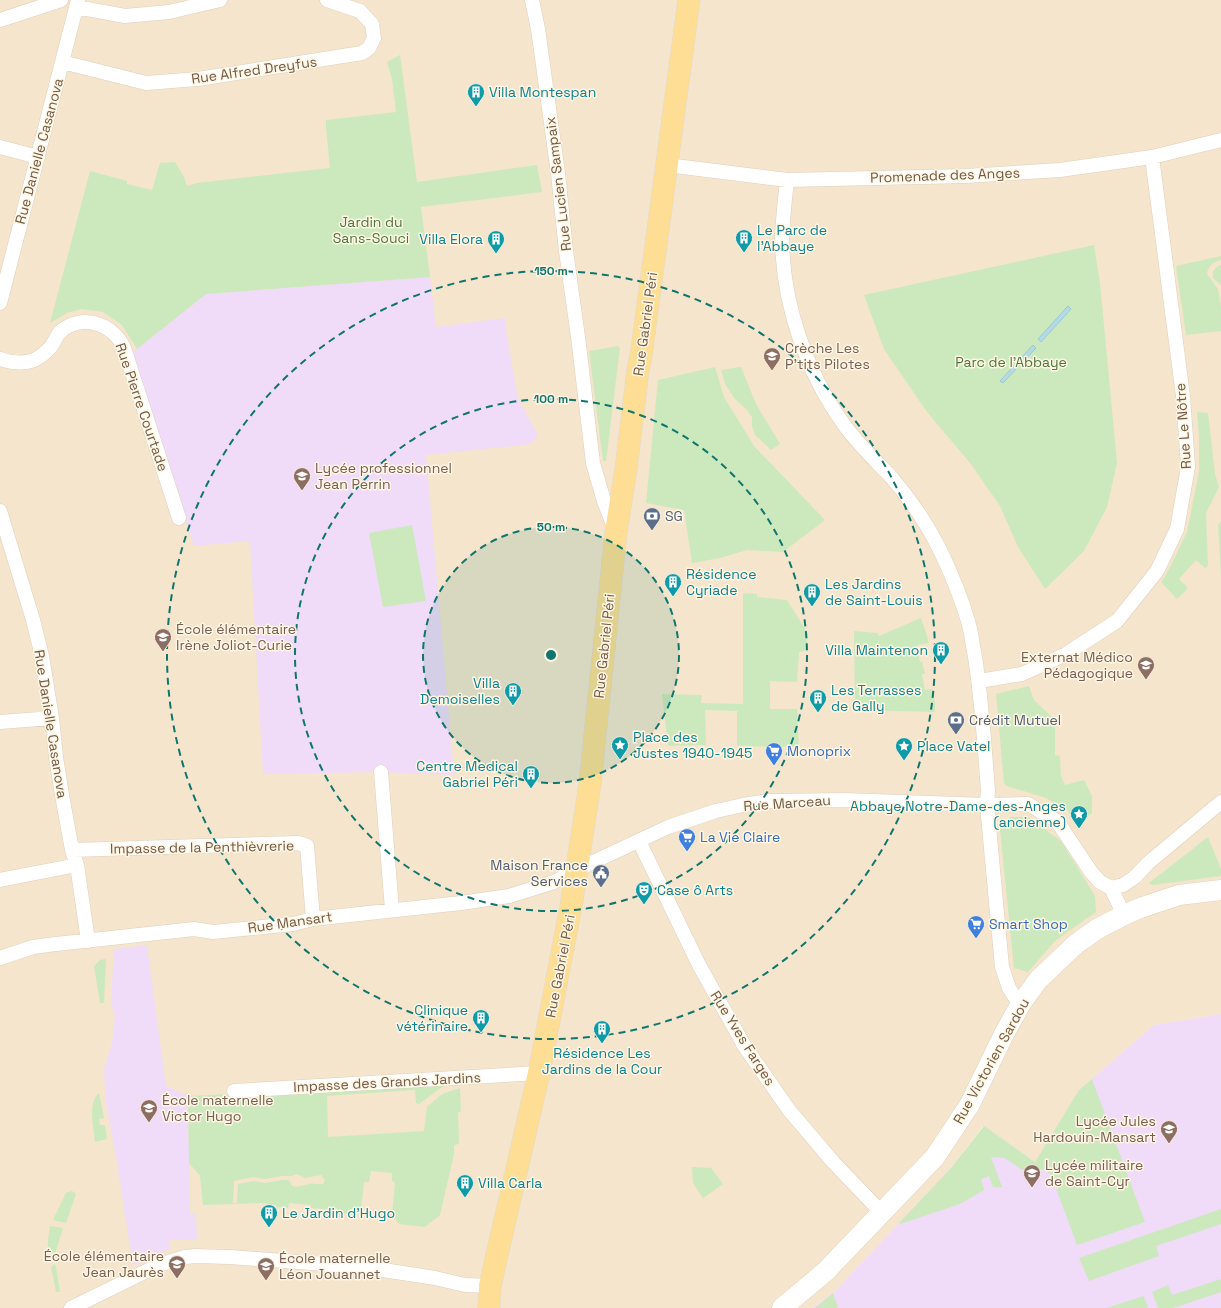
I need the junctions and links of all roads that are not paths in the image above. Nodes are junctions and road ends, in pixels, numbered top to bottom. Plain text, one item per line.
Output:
1 (61, 0) edge
2 (220, 0) edge
3 (327, 0) edge
4 (532, 0) edge
5 (689, 0) edge
6 (77, 3) edge
7 (0, 20) edge
8 (62, 62) junction
9 (1221, 140) edge
10 (0, 147) edge
11 (38, 157) junction
12 (1152, 157) junction
13 (667, 165) junction
14 (787, 180) junction
15 (0, 303) edge
16 (0, 359) edge
17 (0, 511) edge
18 (179, 518) dead end
19 (616, 532) junction
20 (979, 682) junction
21 (52, 718) junction
22 (0, 722) edge
23 (381, 772) dead end
24 (1221, 802) edge
25 (987, 805) junction
26 (639, 841) junction
27 (72, 850) junction
28 (77, 864) junction
29 (576, 870) junction
30 (0, 880) edge
31 (1111, 888) junction
32 (1221, 890) edge
33 (392, 910) junction
34 (1124, 915) junction
35 (313, 919) junction
36 (88, 941) junction
37 (0, 958) edge
38 (1020, 1005) junction
39 (539, 1073) junction
40 (234, 1091) dead end
41 (882, 1212) junction
42 (490, 1286) junction
43 (71, 1308) edge
44 (476, 1308) edge
45 (489, 1308) edge
46 (782, 1308) edge

1 - 7 street
2 - 6 street
3 - 8 street, Rue Alfred Dreyfus
4 - 19 street, Rue Lucien Sampaix
5 - 13 main road, Rue Gabriel Péri
6 - 8 street, Rue Danielle Casanova
8 - 11 street, Rue Danielle Casanova
9 - 12 street, Promenade des Anges
10 - 11 street
11 - 15 street, Rue Danielle Casanova
12 - 14 street, Promenade des Anges
12 - 20 street, Rue Le Nôtre
13 - 14 street, Promenade des Anges
13 - 19 main road, Rue Gabriel Péri
14 - 20 street
16 - 18 street, Rue Pierre Courtade
17 - 21 street, Rue Danielle Casanova
19 - 29 main road, Rue Gabriel Péri
20 - 25 street
21 - 22 street
21 - 27 street, Rue Danielle Casanova
23 - 33 street
24 - 31 street
25 - 26 street, Rue Marceau
25 - 31 street, Rue Marceau
25 - 38 street
26 - 29 street, Rue Marceau
26 - 41 street, Rue Yves Farges
27 - 28 street, Rue Danielle Casanova
27 - 35 street, Impasse de la Penthièvrerie
28 - 30 street
28 - 36 street, Rue Danielle Casanova
29 - 33 street, Rue Mansart
29 - 39 main road, Rue Gabriel Péri
31 - 34 street
32 - 34 street, Rue Victorien Sardou
33 - 35 street, Rue Mansart
34 - 38 street, Rue Victorien Sardou
35 - 36 street, Rue Mansart
36 - 37 street, Rue Mansart
38 - 41 street, Rue Victorien Sardou
39 - 40 street, Impasse des Grands Jardins
39 - 42 main road, Rue Gabriel Péri
41 - 46 street, Rue Victorien Sardou
42 - 43 street
42 - 44 main road, Rue Gabriel Péri
42 - 45 main road, Rue Gabriel Péri

